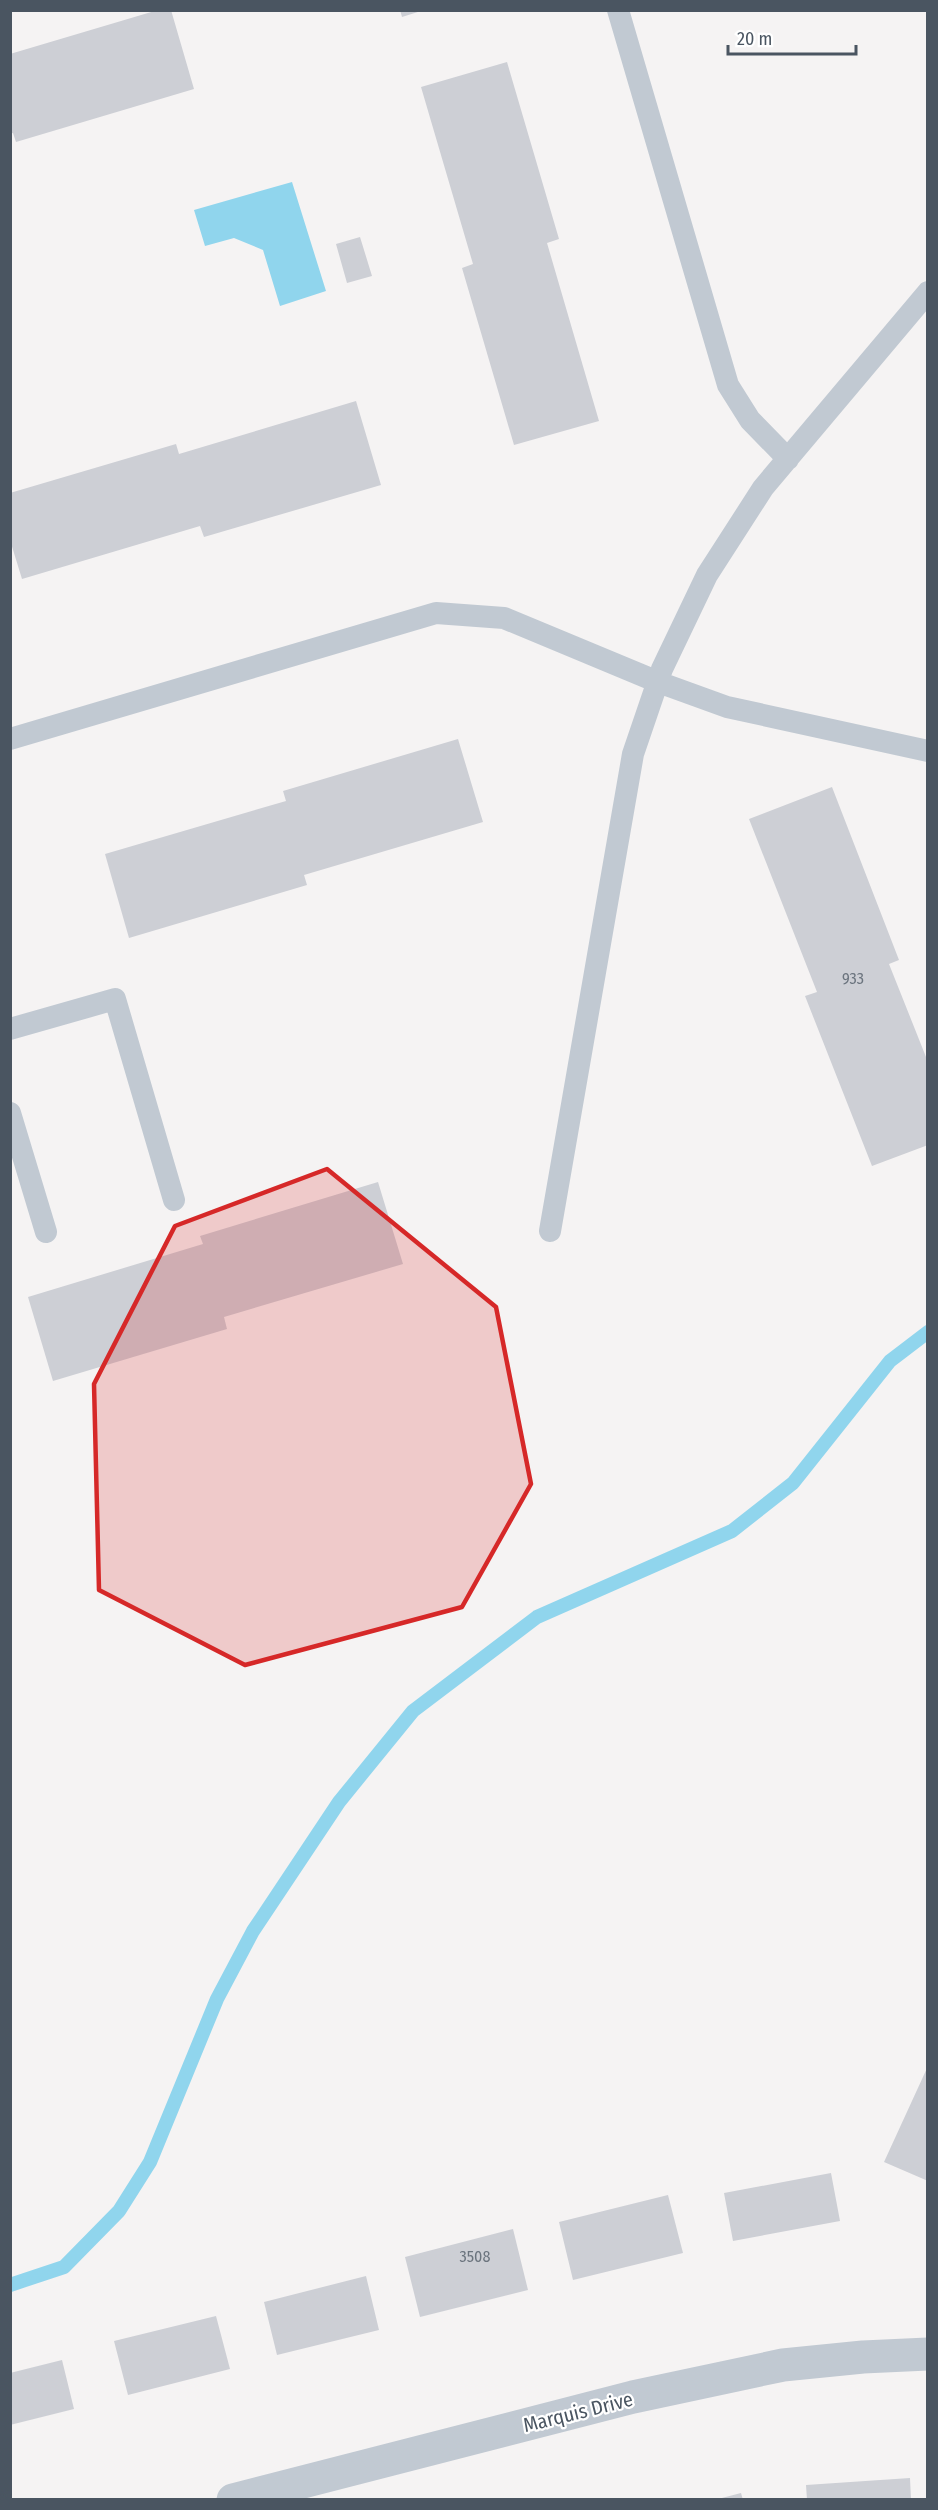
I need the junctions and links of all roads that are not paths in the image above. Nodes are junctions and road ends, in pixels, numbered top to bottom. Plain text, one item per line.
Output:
1 (618, 10) edge
2 (927, 292) edge
3 (788, 459) junction
4 (658, 682) junction
5 (10, 739) edge
6 (927, 751) edge
7 (10, 1029) edge
8 (10, 1113) edge
9 (174, 1200) dead end
10 (550, 1231) dead end
11 (46, 1232) dead end
12 (927, 2354) edge
13 (233, 2499) edge

1 - 3 lane
2 - 3 lane
3 - 4 lane
4 - 5 lane
4 - 6 lane
4 - 10 lane
7 - 9 lane
8 - 11 lane
12 - 13 street, Marquis Drive

